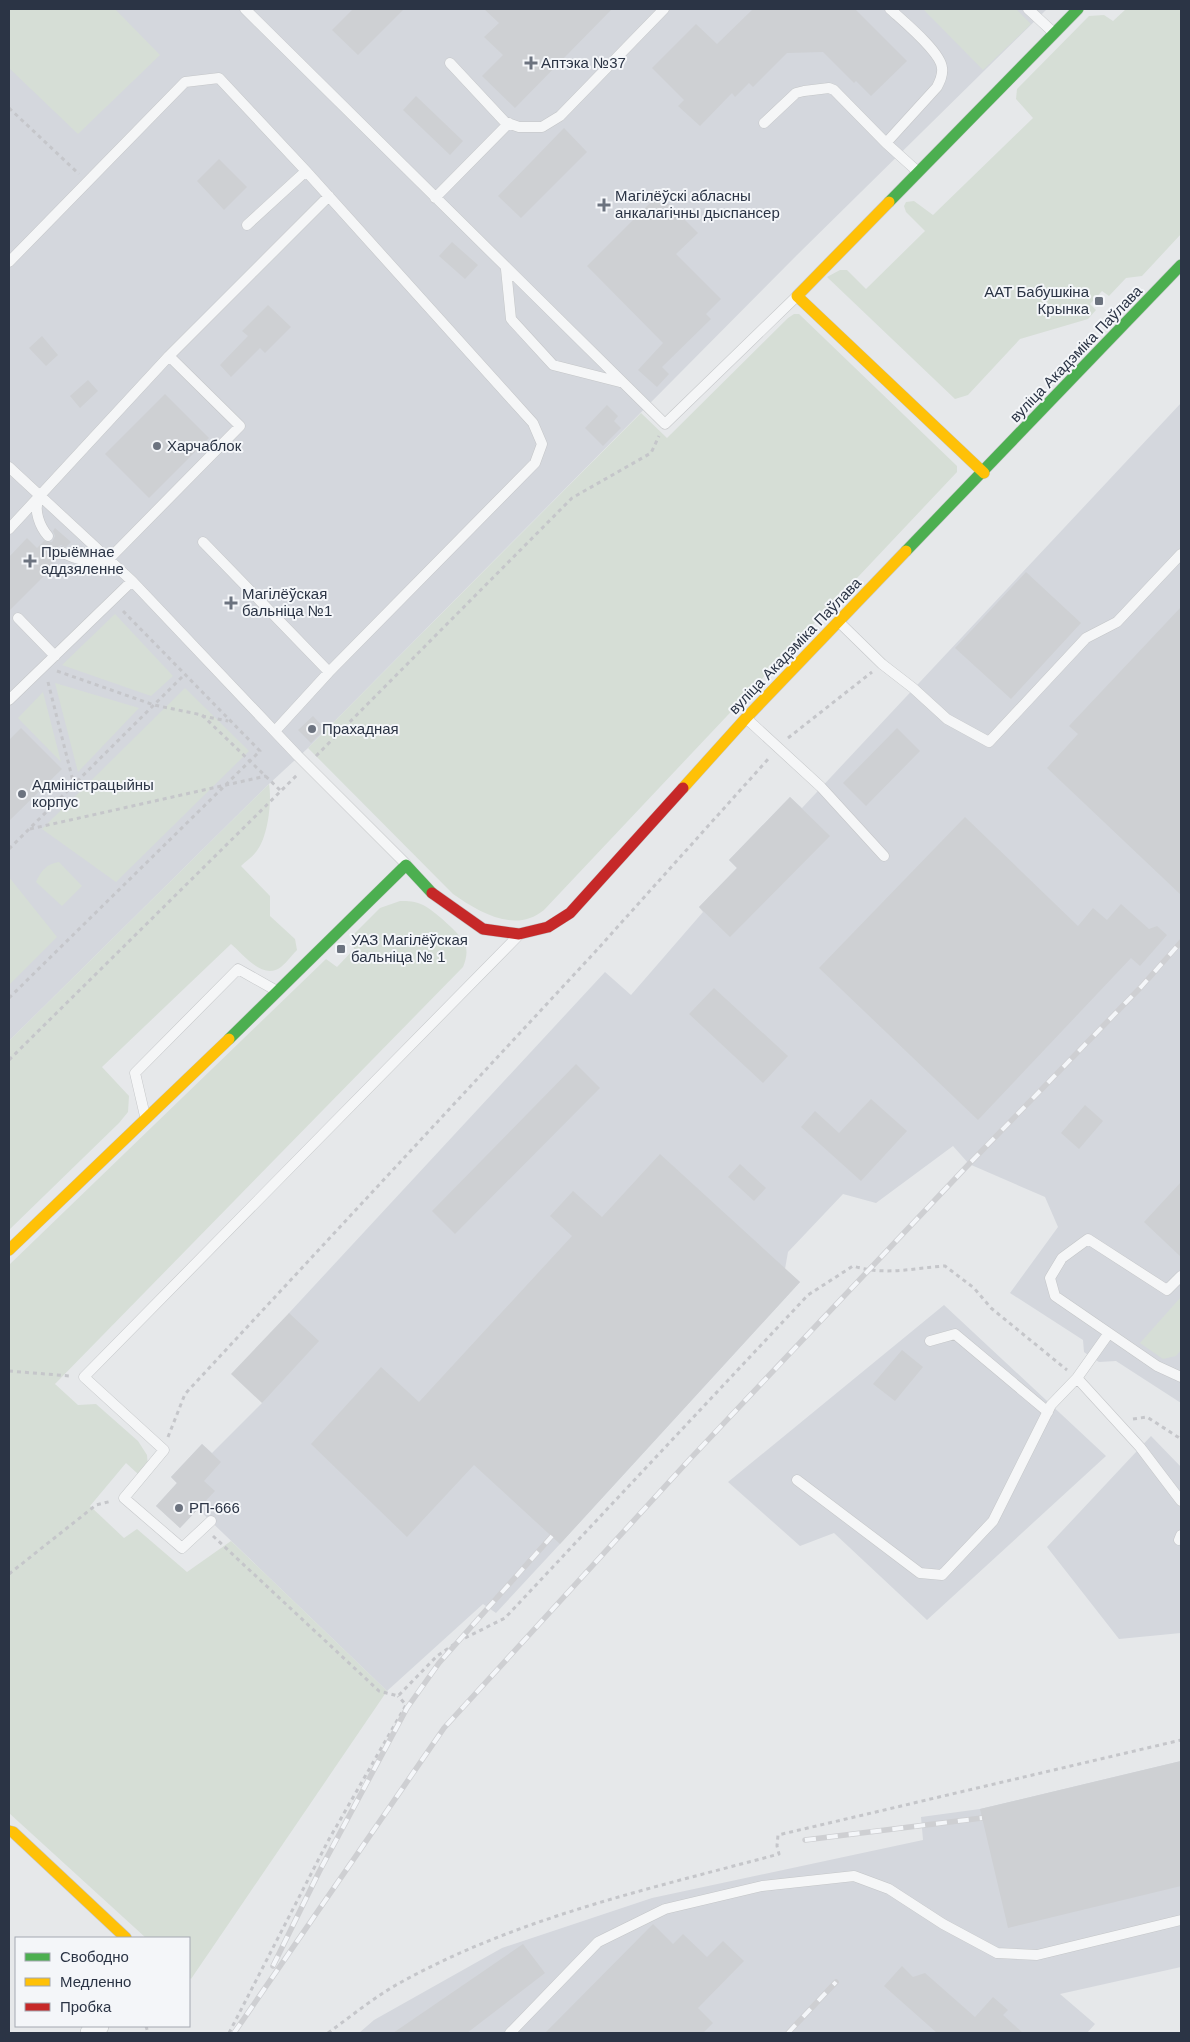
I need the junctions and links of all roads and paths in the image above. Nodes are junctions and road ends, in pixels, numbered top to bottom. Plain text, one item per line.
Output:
1 (245, 9) edge
2 (664, 9) edge
3 (890, 9) edge
4 (1028, 9) edge
5 (1078, 9) edge
6 (1054, 33) junction
7 (450, 63) dead end
8 (9, 108) edge
9 (509, 123) junction
10 (764, 123) dead end
11 (886, 143) junction
12 (306, 171) junction
13 (918, 172) junction
14 (86, 181) junction
15 (329, 196) junction
16 (435, 198) junction
17 (248, 225) dead end
18 (9, 262) edge
19 (1181, 265) edge
20 (506, 269) junction
21 (797, 296) junction
22 (169, 356) junction
23 (621, 382) junction
24 (665, 424) junction
25 (9, 467) edge
26 (984, 473) junction
27 (40, 495) junction
28 (9, 529) edge
29 (48, 536) dead end
30 (203, 542) dead end
31 (62, 552) dead end
32 (1181, 554) edge
33 (109, 559) junction
34 (132, 581) junction
35 (112, 600) junction
36 (18, 618) dead end
37 (839, 622) junction
38 (54, 656) junction
39 (882, 664) junction
40 (44, 666) junction
41 (330, 672) junction
42 (184, 675) junction
43 (9, 700) edge
44 (154, 705) junction
45 (202, 716) junction
46 (746, 718) junction
47 (230, 722) junction
48 (275, 731) junction
49 (778, 748) junction
50 (250, 761) junction
51 (307, 765) junction
52 (266, 776) junction
53 (74, 785) junction
54 (224, 786) junction
55 (281, 791) junction
56 (30, 829) junction
57 (9, 850) edge
58 (884, 856) dead end
59 (406, 865) junction
60 (519, 934) junction
61 (278, 992) junction
62 (9, 998) edge
63 (9, 1060) edge
64 (146, 1117) junction
65 (9, 1250) edge
66 (1181, 1276) edge
67 (1109, 1334) junction
68 (930, 1341) dead end
69 (9, 1371) edge
70 (84, 1377) junction
71 (1077, 1378) junction
72 (1181, 1378) edge
73 (1048, 1412) junction
74 (1116, 1421) junction
75 (1181, 1439) edge
76 (164, 1450) junction
77 (796, 1480) dead end
78 (124, 1498) junction
79 (1181, 1501) edge
80 (208, 1525) joint
81 (9, 1574) edge
82 (398, 1696) junction
83 (1181, 1740) edge
84 (9, 1831) edge
85 (1181, 1920) edge
86 (125, 1937) edge
87 (229, 2033) edge
88 (328, 2033) edge
89 (510, 2033) edge

1 - 16 lane
2 - 9 lane
3 - 11 lane
4 - 6 lane
5 - 6 main road
6 - 13 main road
7 - 9 lane
8 - 14 path
9 - 16 lane
10 - 11 lane
11 - 13 lane
12 - 14 lane
12 - 15 lane
12 - 17 lane
13 - 21 main road
14 - 18 lane
15 - 22 lane
15 - 41 lane
16 - 20 lane
19 - 26 main road, вуліца Акадэміка Паўлава
20 - 23 lane
20 - 23 lane
21 - 24 lane
21 - 26 main road
22 - 27 lane
22 - 33 lane
23 - 24 lane
24 - 51 path
25 - 27 lane
26 - 37 main road, вуліца Акадэміка Паўлава
27 - 28 lane
27 - 29 lane
27 - 33 lane
30 - 41 lane
31 - 33 lane
32 - 39 lane
33 - 34 lane
34 - 35 lane
34 - 48 lane
35 - 38 lane
35 - 42 path
36 - 38 lane
37 - 39 lane
37 - 46 main road, вуліца Акадэміка Паўлава
38 - 40 lane
39 - 49 path
40 - 43 lane
40 - 44 path
40 - 53 path
41 - 48 lane
42 - 44 path
42 - 47 path
44 - 45 path
44 - 53 path
45 - 47 path
45 - 50 path
46 - 49 lane
46 - 60 main road, вуліца Акадэміка Паўлава
47 - 50 path
48 - 51 lane
49 - 58 lane
49 - 76 path
50 - 52 path
50 - 54 path
51 - 55 path
51 - 59 lane
52 - 54 path
52 - 55 path
53 - 56 path
54 - 56 path
54 - 62 path
55 - 63 path
56 - 57 path
59 - 60 main road, вуліца Акадэміка Паўлава
59 - 61 main road
60 - 70 lane
61 - 64 main road
61 - 64 lane
64 - 65 main road
66 - 67 lane
67 - 71 lane
67 - 72 lane
68 - 73 lane
69 - 70 path
70 - 76 lane
71 - 73 lane
71 - 74 lane
71 - 82 path
73 - 77 lane
74 - 75 path
74 - 79 lane
76 - 78 lane
78 - 80 lane
78 - 81 path
80 - 82 path
82 - 87 path
83 - 88 path
84 - 86 main road
85 - 89 lane

